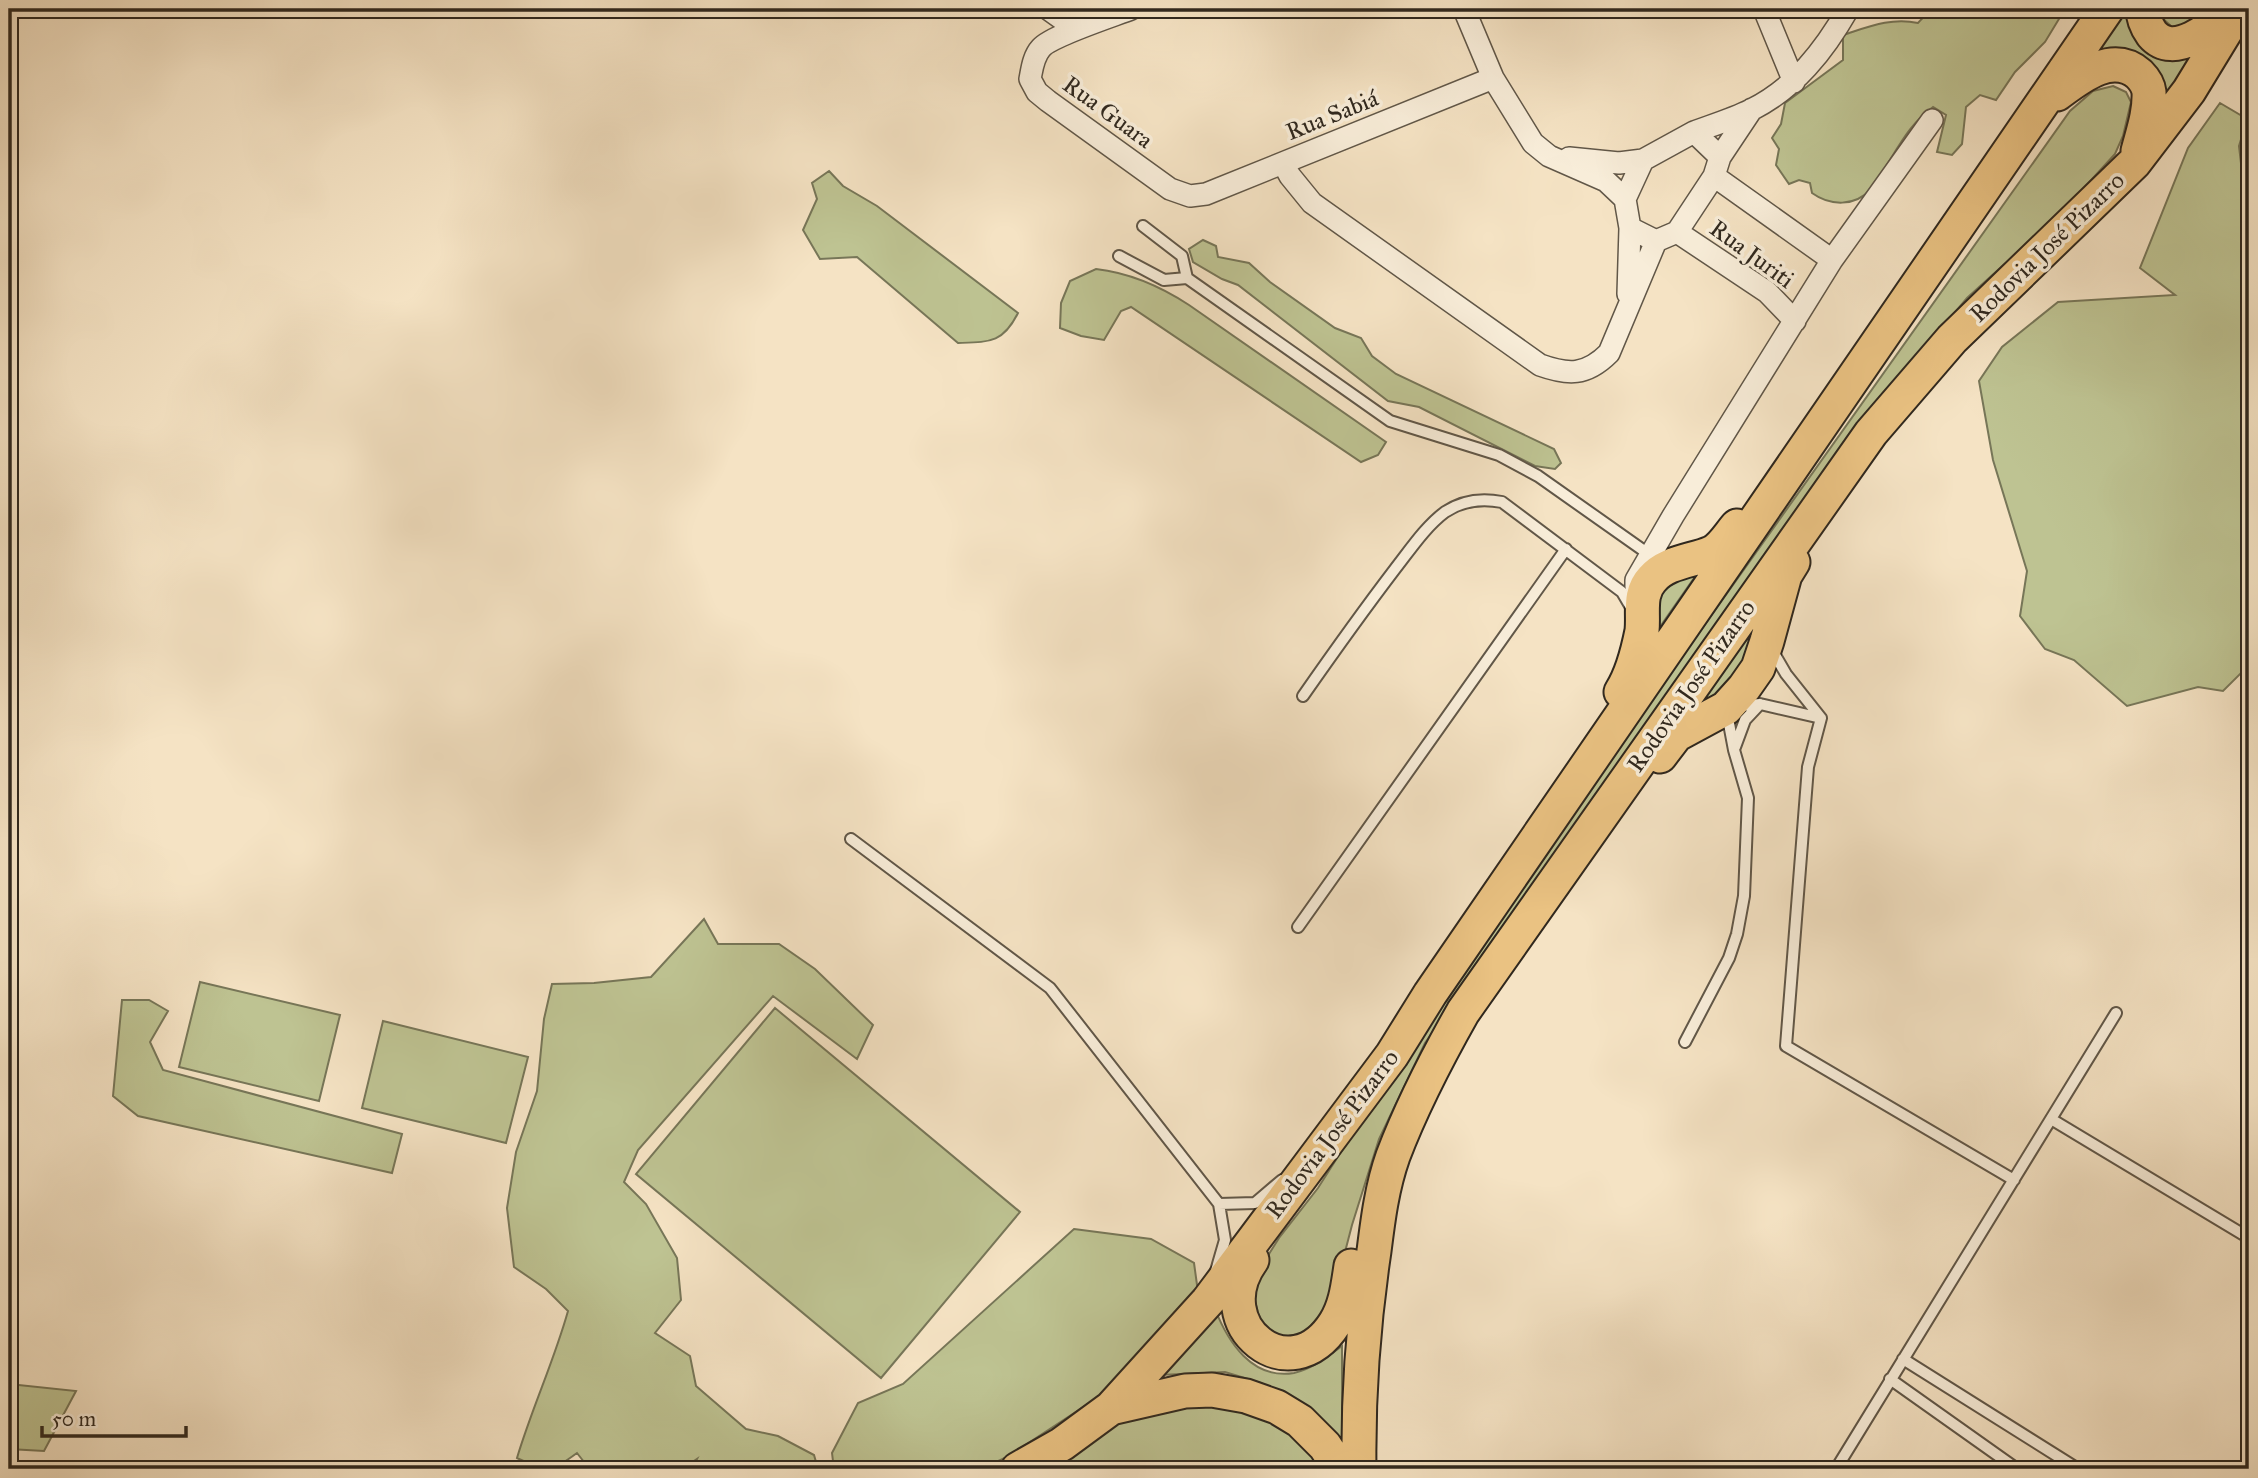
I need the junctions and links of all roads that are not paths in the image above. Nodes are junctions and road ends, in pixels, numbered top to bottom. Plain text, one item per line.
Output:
1 (1048, 9) edge
2 (1131, 9) edge
3 (1464, 9) edge
4 (1764, 9) edge
5 (1848, 9) edge
6 (2107, 9) edge
7 (2143, 9) edge
8 (2233, 9) edge
9 (2239, 9) edge
10 (1076, 29) junction
11 (1493, 78) junction
12 (1794, 82) junction
13 (2043, 104) junction
14 (1752, 109) junction
15 (1932, 120) dead end
16 (1695, 132) junction
17 (1549, 156) junction
18 (1643, 160) junction
19 (1283, 163) junction
20 (2134, 163) junction
21 (1717, 167) junction
22 (1190, 196) joint
23 (1625, 199) junction
24 (1143, 226) dead end
25 (1630, 228) junction
26 (1677, 232) junction
27 (1656, 241) junction
28 (1119, 256) dead end
29 (1832, 260) junction
30 (1187, 278) junction
31 (1628, 306) junction
32 (1795, 321) junction
33 (1821, 425) junction
34 (1858, 451) junction
35 (1566, 549) junction
36 (1661, 560) junction
37 (1629, 586) junction
38 (1642, 628) junction
39 (1767, 641) junction
40 (1303, 696) dead end
41 (1760, 704) junction
42 (1726, 708) junction
43 (1821, 718) junction
44 (1734, 750) junction
45 (1579, 777) junction
46 (1594, 826) junction
47 (850, 839) dead end
48 (1298, 927) dead end
49 (2116, 1013) dead end
50 (1685, 1042) dead end
51 (2051, 1119) junction
52 (1328, 1141) junction
53 (1307, 1168) junction
54 (2014, 1180) junction
55 (1382, 1195) junction
56 (1219, 1204) junction
57 (2249, 1238) edge
58 (1208, 1301) junction
59 (1903, 1359) junction
60 (1890, 1379) junction
61 (1111, 1408) junction
62 (1062, 1444) junction
63 (1018, 1469) edge
64 (1041, 1469) edge
65 (1340, 1469) edge
66 (1359, 1469) edge
67 (1836, 1469) edge
68 (2017, 1469) edge
69 (2078, 1469) edge

1 - 10 street
2 - 10 street, Rua Guara
3 - 11 street
4 - 12 street
5 - 12 street
6 - 13 main road
7 - 8 main road
9 - 20 main road, Rodovia José Pizarro
10 - 22 street, Rua Guara
11 - 17 street
11 - 19 street, Rua Sabiá
12 - 14 street
13 - 20 main road
13 - 33 main road
14 - 16 street
14 - 21 street
15 - 29 street
16 - 18 street
16 - 21 street, Rua Juriti
17 - 18 street
17 - 23 street
18 - 23 street
19 - 22 street, Rua Sabiá
19 - 31 street
20 - 34 main road, Rodovia José Pizarro
21 - 26 street
21 - 29 street, Rua Juriti
23 - 25 street
24 - 30 lane
25 - 27 street
25 - 31 street
26 - 27 street
26 - 32 street, Rua Juriti
27 - 31 street
28 - 30 lane
29 - 32 street
30 - 36 lane
32 - 36 street
33 - 36 main road
33 - 45 main road
34 - 39 main road
34 - 46 main road, Rodovia José Pizarro
35 - 37 lane
35 - 40 lane
35 - 48 lane
36 - 37 street
36 - 38 main road
37 - 38 street
38 - 45 main road
39 - 42 main road
39 - 43 lane
41 - 42 lane
41 - 43 lane
41 - 44 lane
42 - 44 lane
42 - 46 main road
43 - 54 lane
44 - 50 lane
45 - 52 main road, Rodovia José Pizarro
46 - 55 main road, Rodovia José Pizarro
47 - 56 lane
49 - 51 lane
51 - 54 lane
51 - 57 lane
52 - 53 main road, Rodovia José Pizarro
52 - 56 lane
53 - 55 main road
53 - 58 main road, Rodovia José Pizarro
54 - 59 lane
55 - 66 main road, Rodovia José Pizarro
56 - 58 lane
58 - 61 main road, Rodovia José Pizarro
59 - 60 lane
59 - 69 lane
60 - 67 lane
60 - 68 lane
61 - 62 main road
61 - 65 main road
62 - 63 main road
62 - 64 main road

